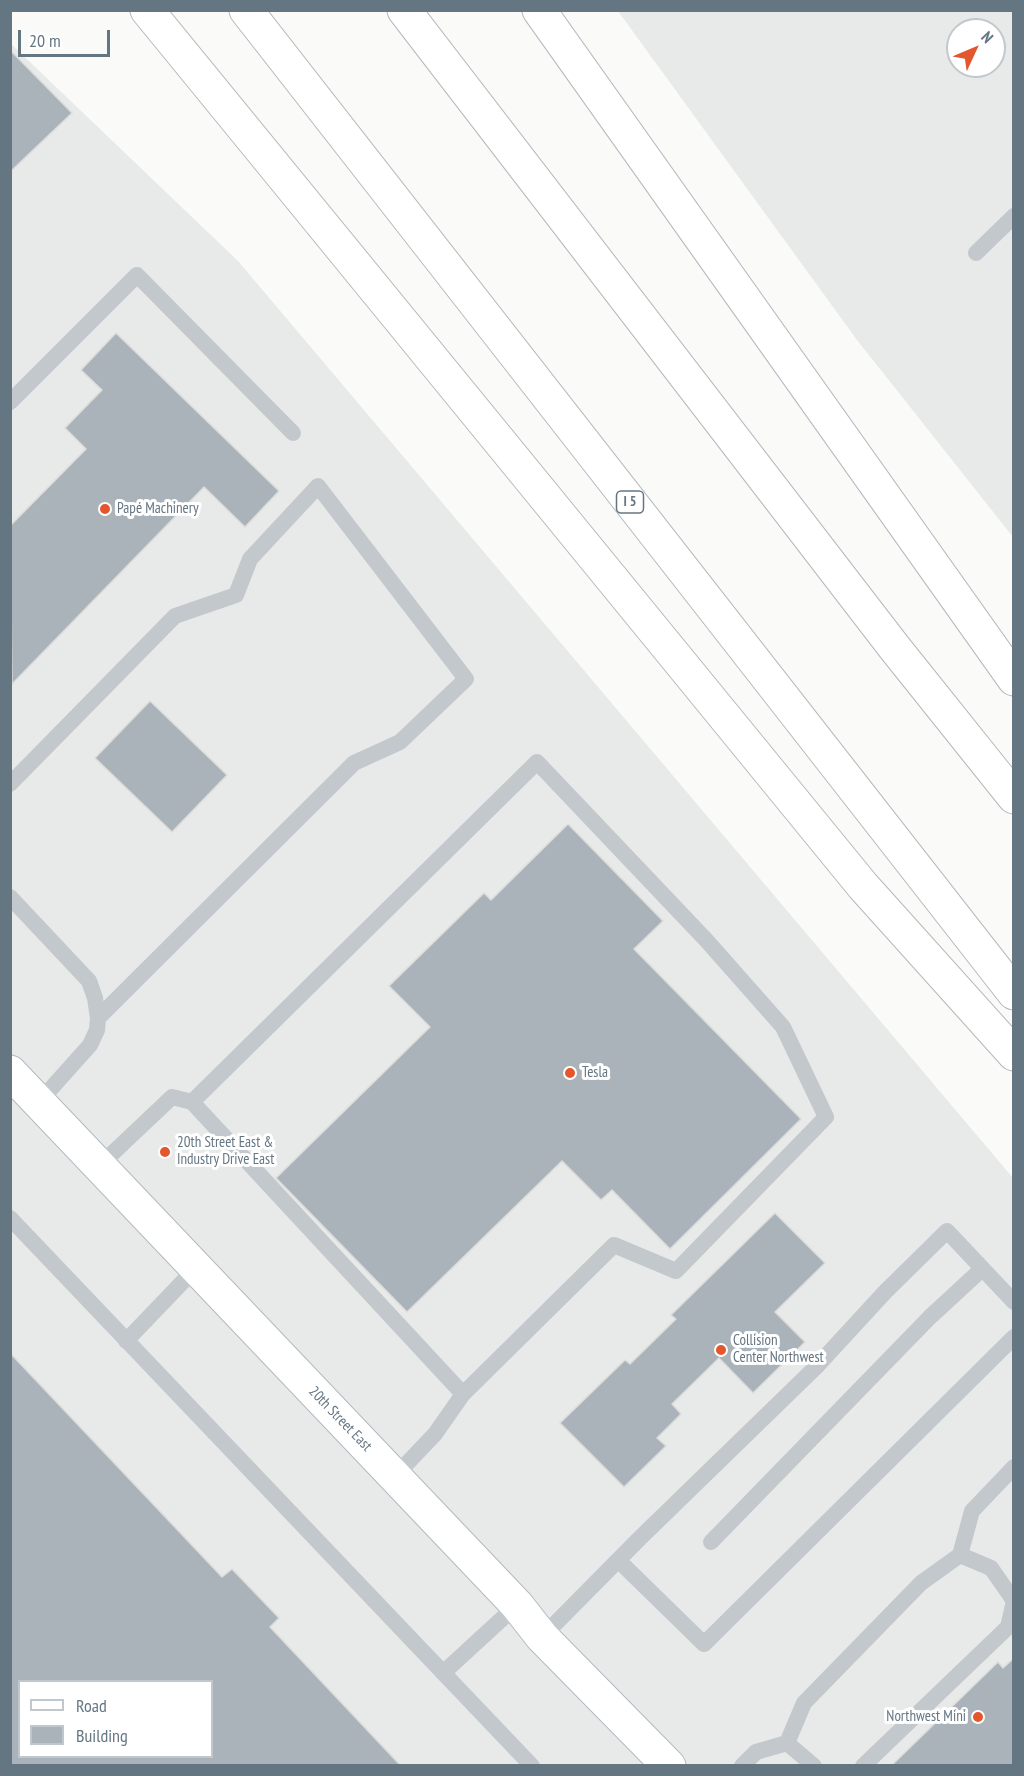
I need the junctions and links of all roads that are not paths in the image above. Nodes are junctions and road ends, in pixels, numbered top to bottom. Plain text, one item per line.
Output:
1 (147, 10) edge
2 (246, 10) edge
3 (404, 10) edge
4 (539, 10) edge
5 (1014, 216) edge
6 (976, 253) dead end
7 (10, 402) edge
8 (293, 433) dead end
9 (1014, 679) edge
10 (10, 784) edge
11 (1014, 797) edge
12 (10, 897) edge
13 (1014, 993) edge
14 (98, 1018) junction
15 (1014, 1054) edge
16 (10, 1072) edge
17 (39, 1102) junction
18 (192, 1102) junction
19 (99, 1166) junction
20 (10, 1218) edge
21 (196, 1268) junction
22 (982, 1269) junction
23 (1014, 1302) edge
24 (1014, 1337) edge
25 (126, 1341) junction
26 (463, 1394) junction
27 (1014, 1467) edge
28 (394, 1476) junction
29 (711, 1542) dead end
30 (960, 1555) junction
31 (618, 1560) junction
32 (1014, 1601) edge
33 (517, 1605) junction
34 (542, 1637) junction
35 (443, 1673) junction
36 (786, 1743) junction
37 (532, 1766) edge
38 (669, 1766) edge
39 (742, 1766) edge
40 (814, 1766) edge
41 (863, 1766) edge

1 - 15 main road
2 - 13 main road, I 5
3 - 11 main road
4 - 9 main road
5 - 6 lane
7 - 8 lane
10 - 14 lane
12 - 14 lane
14 - 17 lane
16 - 17 main road, 20th Street East
17 - 19 main road, 20th Street East
18 - 19 lane
18 - 26 lane
18 - 26 lane
19 - 21 main road, 20th Street East
20 - 25 lane
21 - 25 lane
21 - 28 main road, 20th Street East
22 - 23 lane
22 - 29 lane
22 - 31 lane
24 - 31 lane
25 - 35 lane
26 - 28 lane
27 - 30 lane
28 - 33 main road, 20th Street East
30 - 32 lane
30 - 36 lane
31 - 34 lane
32 - 41 lane
33 - 34 main road, 20th Street East
33 - 35 lane
34 - 38 main road, 20th Street East
35 - 37 lane
36 - 39 lane
36 - 40 lane

